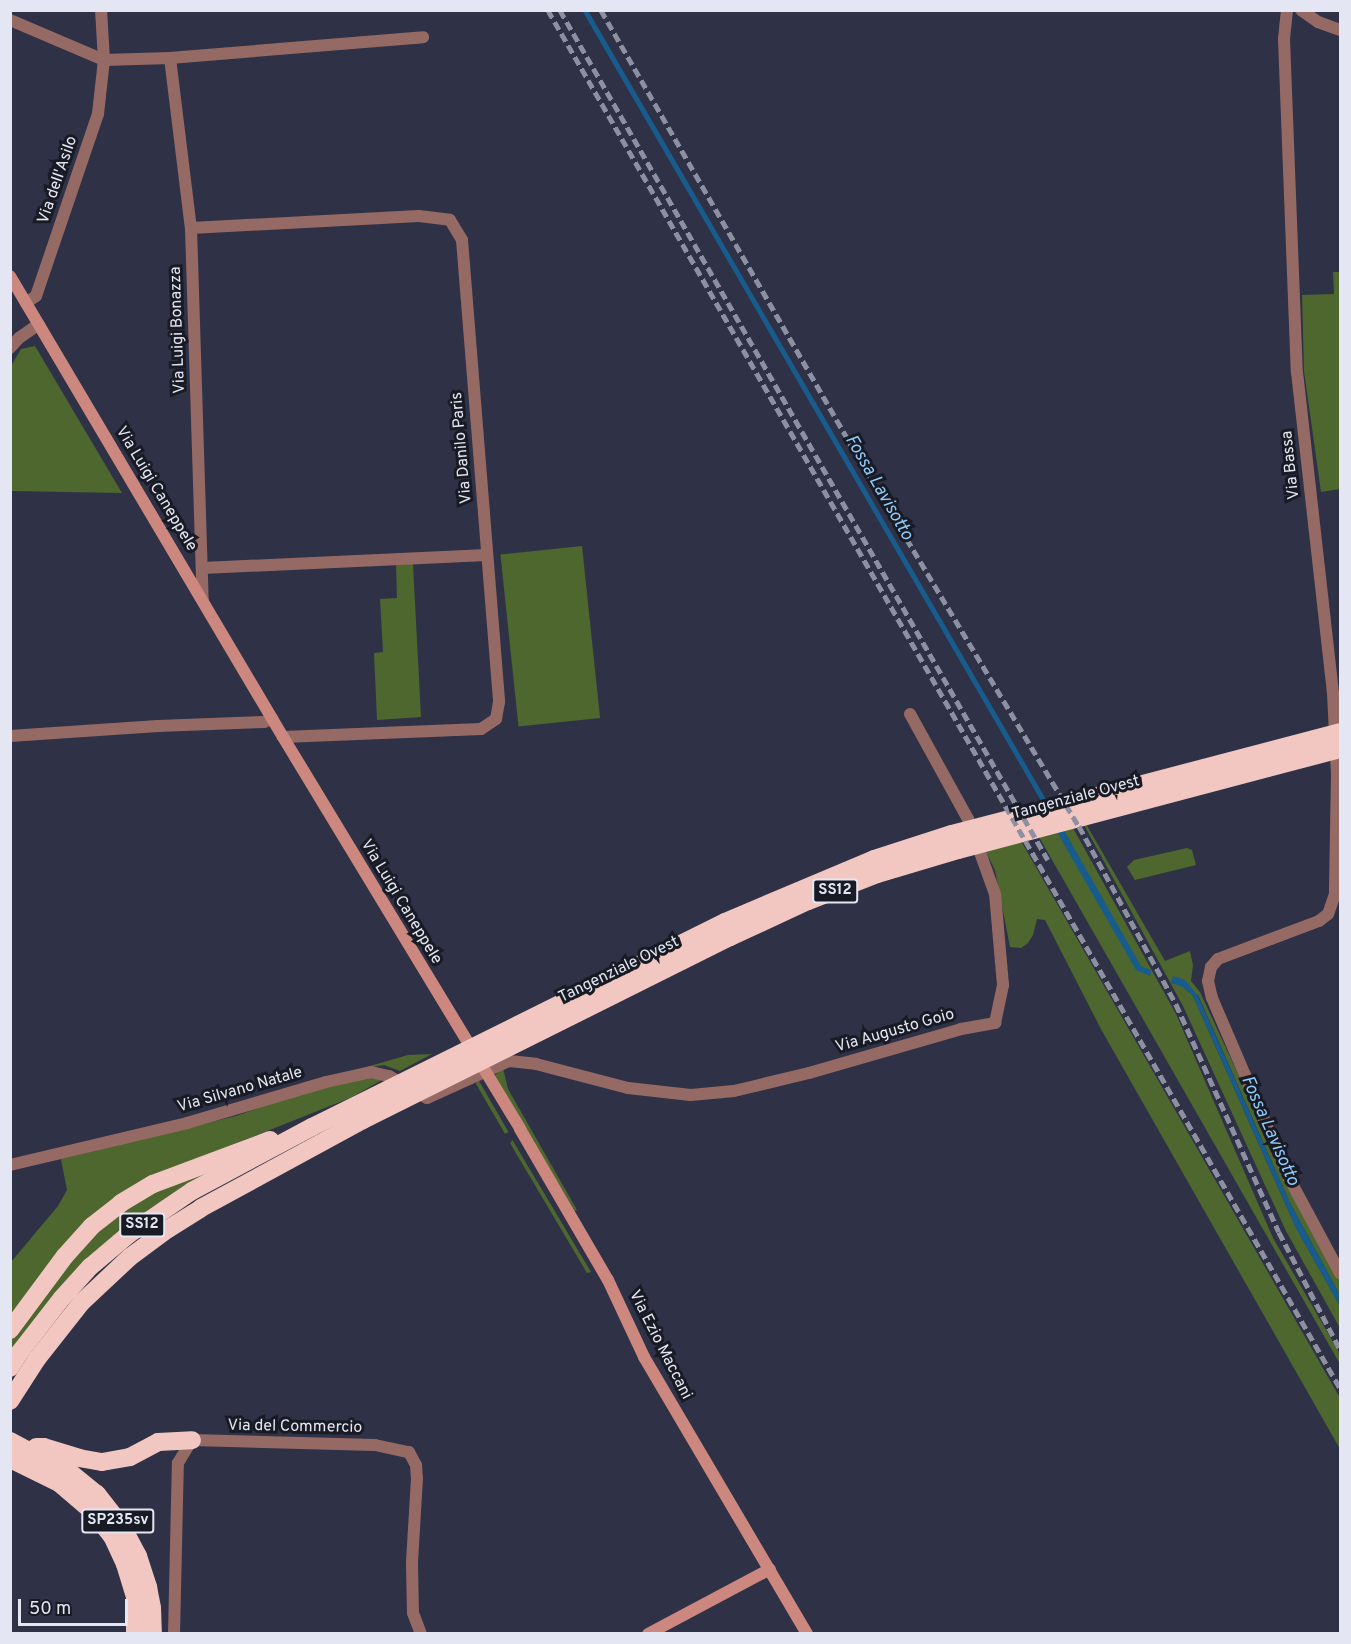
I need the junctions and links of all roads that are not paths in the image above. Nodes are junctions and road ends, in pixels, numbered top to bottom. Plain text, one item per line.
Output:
1 (101, 10) edge
2 (1287, 10) edge
3 (1301, 10) edge
4 (10, 20) edge
5 (1341, 30) edge
6 (423, 37) dead end
7 (170, 58) junction
8 (105, 60) junction
9 (190, 228) junction
10 (10, 276) edge
11 (26, 303) junction
12 (39, 324) junction
13 (10, 348) edge
14 (487, 555) junction
15 (202, 568) junction
16 (203, 601) junction
17 (910, 714) dead end
18 (272, 719) junction
19 (1341, 723) edge
20 (1341, 732) edge
21 (10, 736) edge
22 (283, 737) junction
23 (1341, 749) edge
24 (1269, 751) junction
25 (1341, 754) edge
26 (1285, 764) junction
27 (483, 1071) junction
28 (359, 1113) junction
29 (312, 1127) junction
30 (10, 1165) edge
31 (1341, 1273) edge
32 (10, 1330) edge
33 (10, 1368) edge
34 (10, 1401) edge
35 (192, 1440) junction
36 (18, 1444) edge
37 (10, 1459) edge
38 (770, 1569) junction
39 (135, 1634) edge
40 (153, 1634) edge
41 (174, 1634) edge
42 (421, 1634) edge
43 (648, 1634) edge
44 (807, 1634) edge

1 - 8 street, Via dell'Asilo
2 - 31 street, Via Bassa
3 - 5 street
4 - 8 street
6 - 7 street
7 - 8 street
7 - 9 street, Via Luigi Bonazza
8 - 11 street, Via dell'Asilo
9 - 14 street, Via Danilo Paris
9 - 15 street, Via Luigi Bonazza
10 - 11 street, Via Luigi Caneppele
11 - 12 street, Via Luigi Caneppele
12 - 13 street
12 - 16 street, Via Luigi Caneppele
14 - 15 street, Via Luigi Caneppele
14 - 22 street, Via Danilo Paris
15 - 16 street, Via Luigi Bonazza
16 - 18 street, Via Luigi Caneppele
17 - 27 street, Via Augusto Goio
18 - 21 street
18 - 22 street, Via Luigi Caneppele
19 - 24 highway
20 - 24 highway, Tangenziale Ovest / SS12
22 - 27 street, Via Luigi Caneppele
23 - 26 highway, Tangenziale Ovest / SS12
24 - 28 highway, Tangenziale Ovest / SS12
25 - 26 highway
26 - 28 highway, Tangenziale Ovest / SS12
27 - 30 street, Via Silvano Natale
27 - 38 street, Via Ezio Maccani
28 - 29 highway, Tangenziale Ovest / SS12
28 - 34 highway, Tangenziale Ovest / SS12
29 - 32 highway
29 - 33 highway, Tangenziale Ovest / SS12
35 - 36 highway
35 - 41 street
35 - 42 street, Via del Commercio
36 - 40 highway, SP235sv
37 - 39 highway, SP235sv
38 - 43 street
38 - 44 street, Via Ezio Maccani

